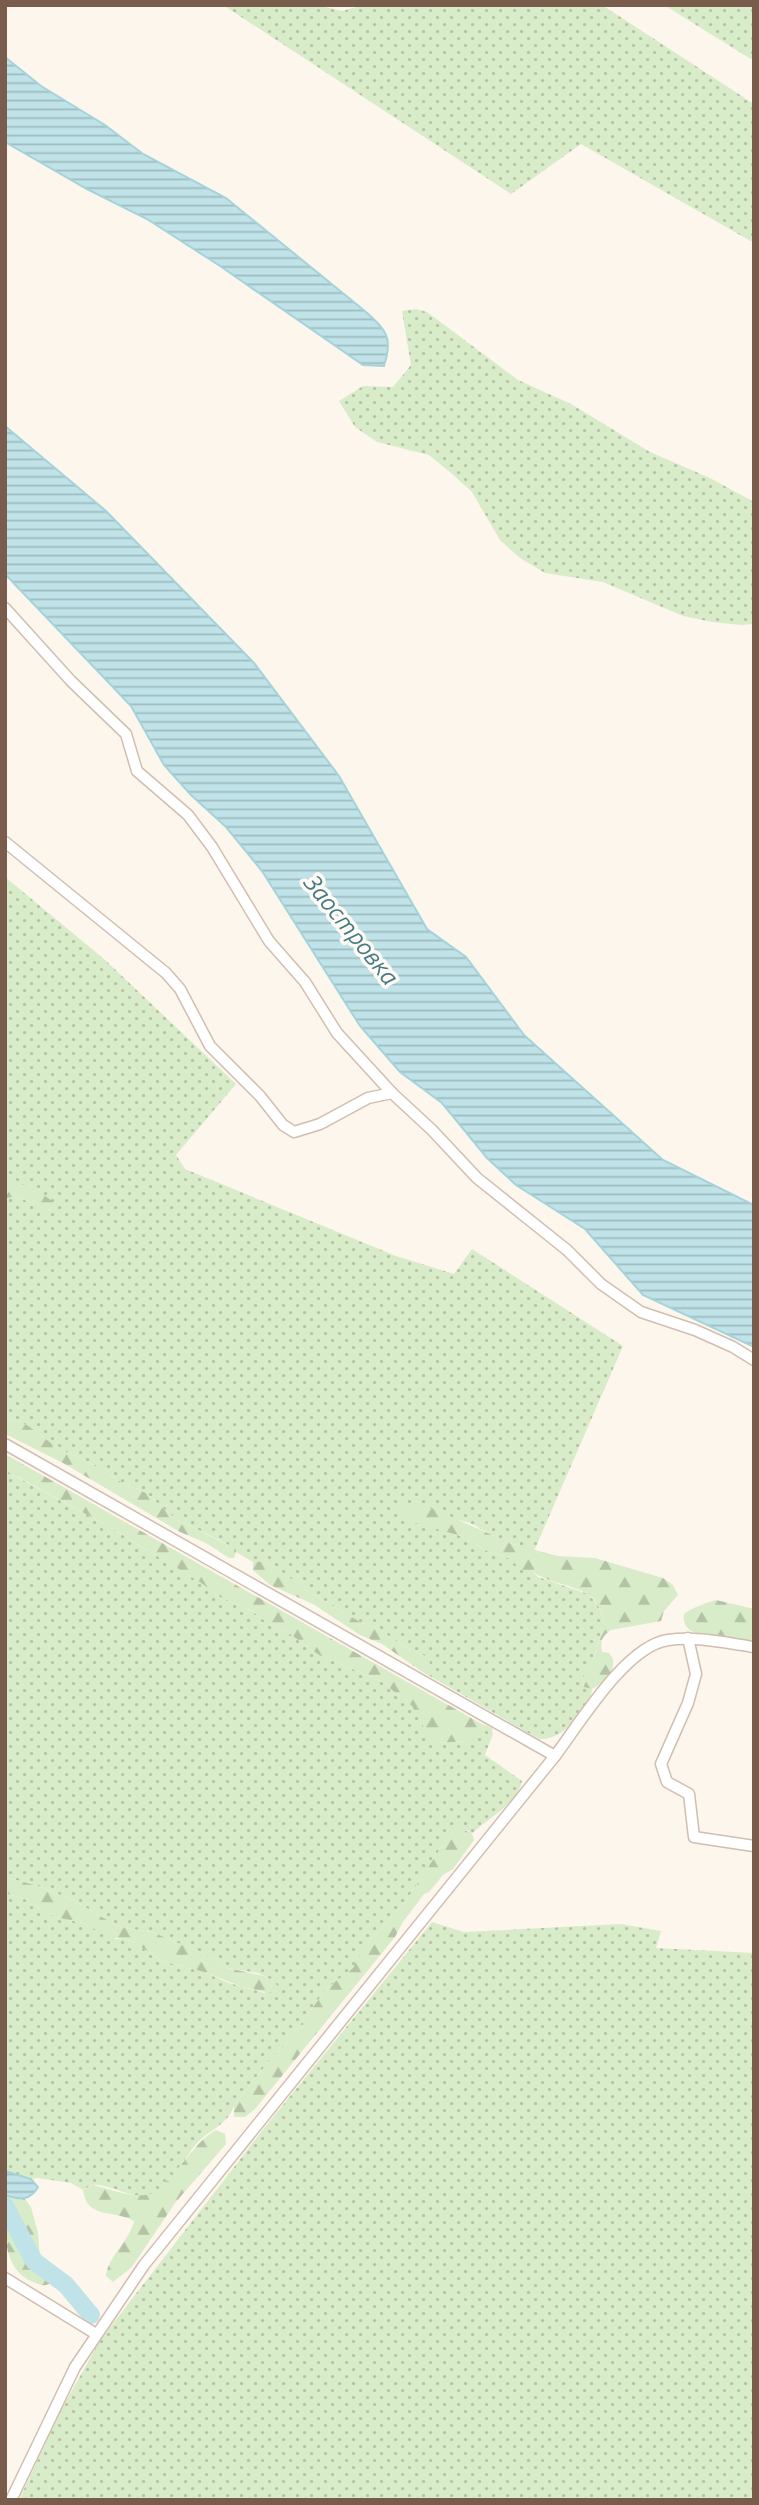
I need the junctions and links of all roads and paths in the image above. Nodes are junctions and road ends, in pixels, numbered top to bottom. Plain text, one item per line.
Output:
1 (5, 608) edge
2 (5, 842) edge
3 (392, 1093) junction
4 (754, 1360) edge
5 (5, 1444) edge
6 (688, 1639) junction
7 (754, 1647) edge
8 (555, 1756) junction
9 (754, 1846) edge
10 (5, 2278) edge
11 (96, 2334) junction
12 (11, 2500) edge

1 - 3 street
2 - 3 street
3 - 4 street
5 - 8 street
6 - 7 street
6 - 8 street
6 - 9 street
8 - 11 street
10 - 11 street
11 - 12 street

